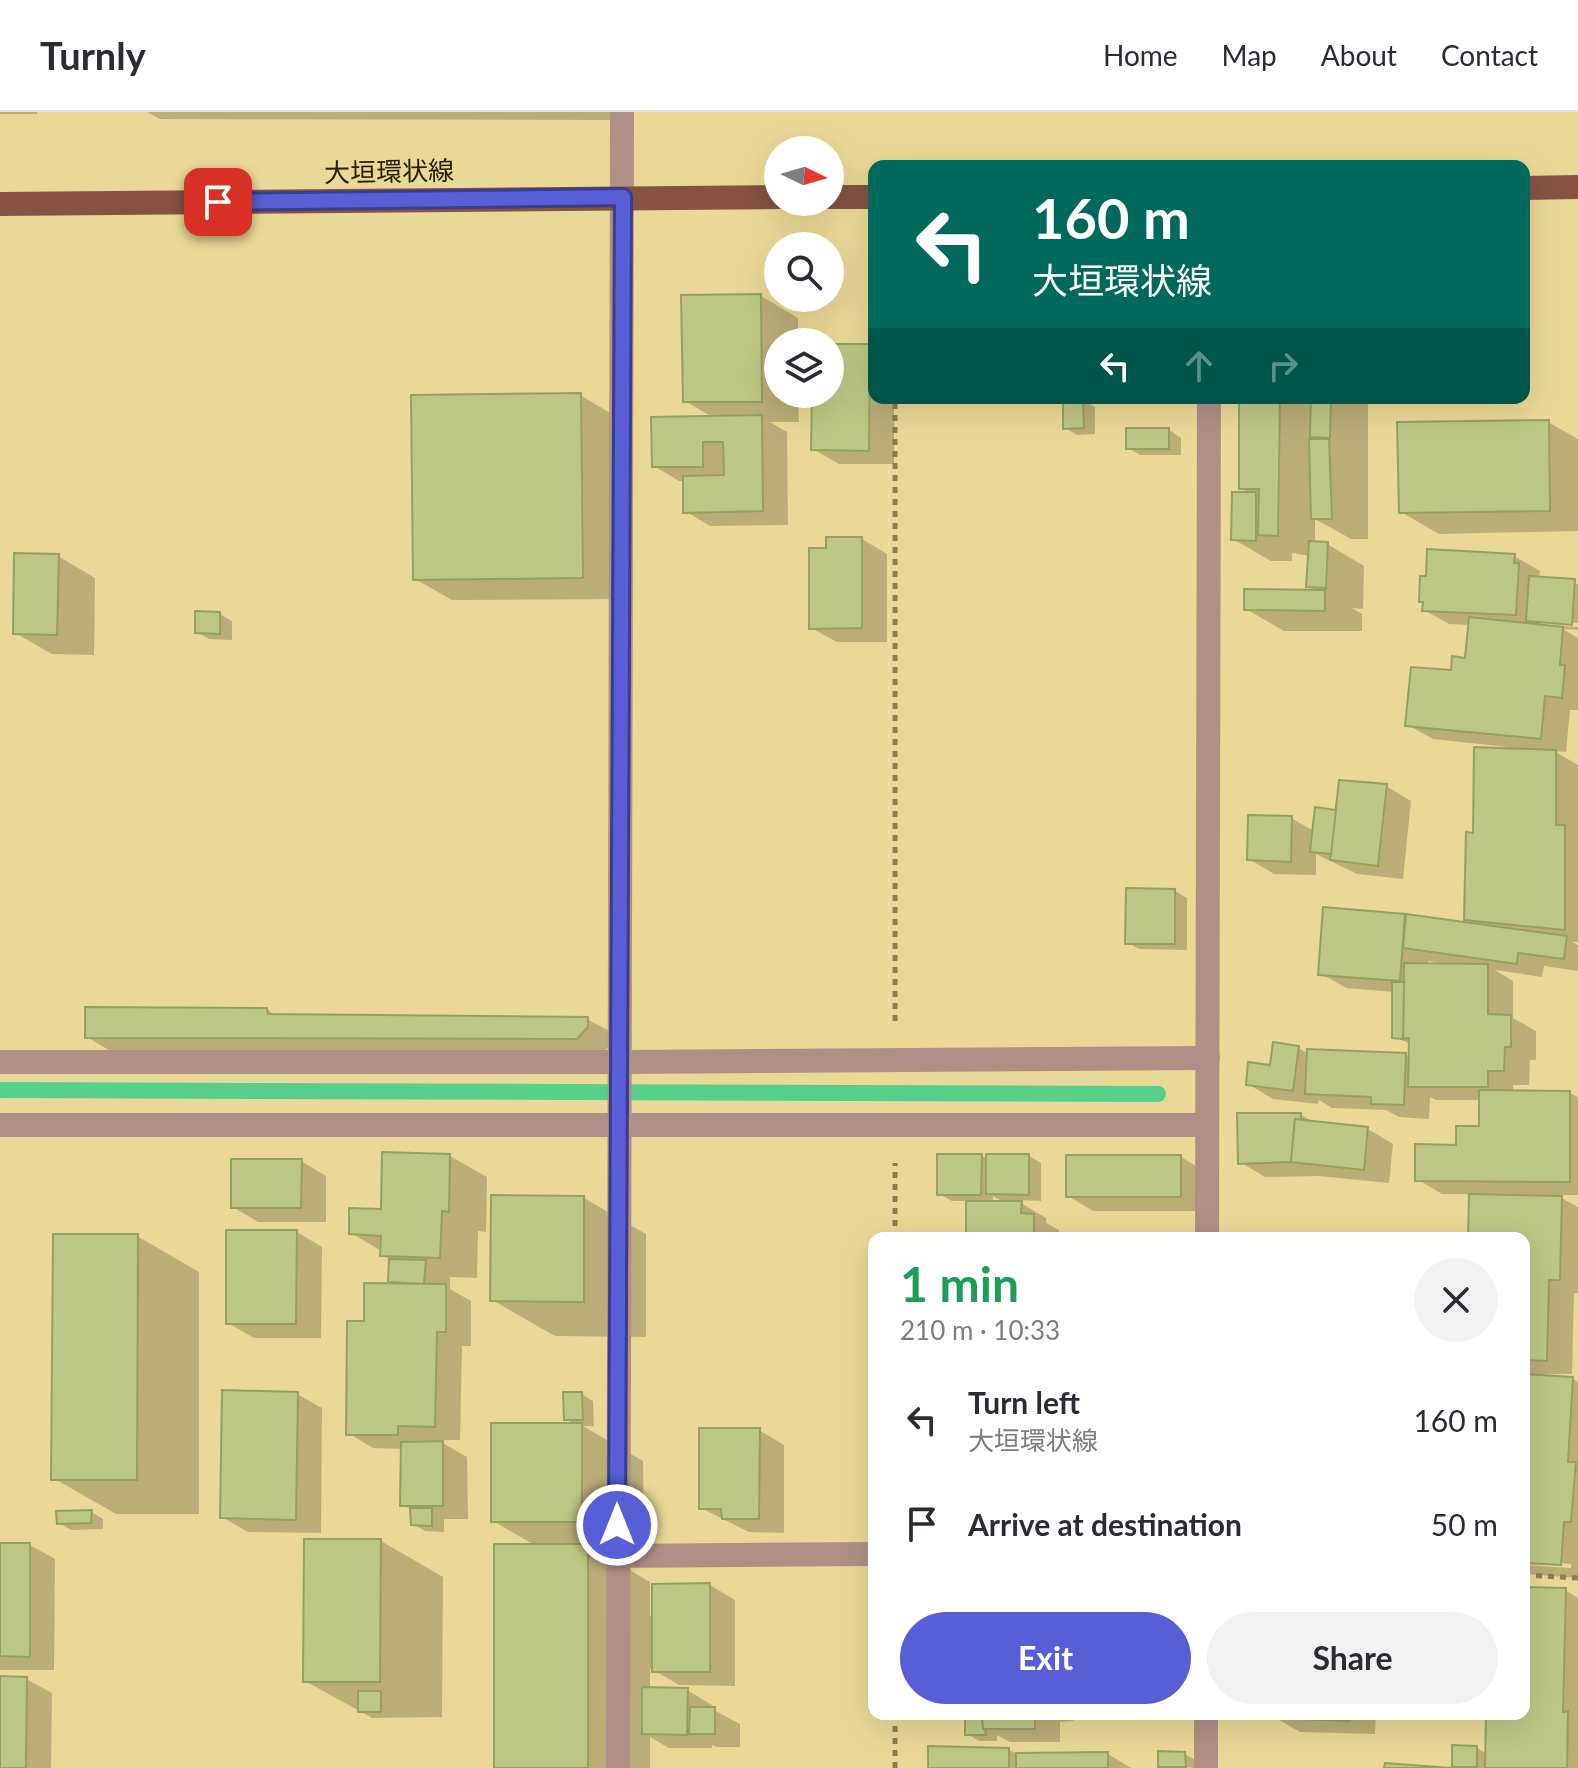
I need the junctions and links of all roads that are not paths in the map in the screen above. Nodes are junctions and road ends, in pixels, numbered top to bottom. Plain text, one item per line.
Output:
1 (622, 112) edge
2 (1578, 187) edge
3 (1530, 188) edge
4 (623, 197) junction
5 (764, 197) edge
6 (844, 197) edge
7 (868, 197) edge
8 (0, 204) edge
9 (1209, 404) edge
10 (1208, 1058) junction
11 (0, 1062) edge
12 (619, 1062) junction
13 (618, 1124) junction
14 (0, 1125) edge
15 (1207, 1125) junction
16 (1207, 1232) edge
17 (868, 1554) edge
18 (617, 1556) junction
19 (1206, 1720) edge
20 (618, 1768) edge
21 (1206, 1768) edge

1 - 4 street
2 - 3 main road
4 - 5 main road, 大垣環状線
4 - 8 main road, 大垣環状線
4 - 12 street
6 - 7 main road
9 - 10 street
10 - 12 street
10 - 15 street
11 - 12 street
12 - 13 street
13 - 14 street
13 - 15 street
13 - 18 street
15 - 16 street
17 - 18 street
18 - 20 street
19 - 21 street

